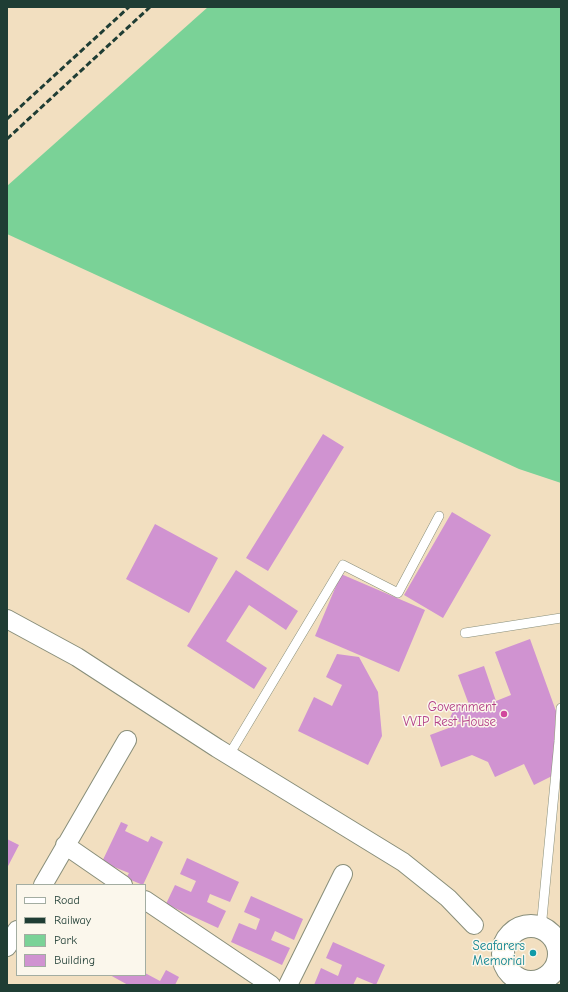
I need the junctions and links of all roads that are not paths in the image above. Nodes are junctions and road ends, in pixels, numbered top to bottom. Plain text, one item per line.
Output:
1 (439, 516) dead end
2 (561, 618) edge
3 (7, 619) edge
4 (465, 633) dead end
5 (561, 708) edge
6 (127, 740) dead end
7 (229, 755) junction
8 (65, 846) junction
9 (343, 874) dead end
10 (43, 884) edge
11 (122, 884) edge
12 (146, 901) edge
13 (474, 925) dead end
14 (16, 932) edge
15 (551, 933) edge
16 (7, 947) edge
17 (560, 960) edge
18 (528, 984) edge
19 (271, 985) edge
20 (288, 985) edge

1 - 7 lane
2 - 4 lane
3 - 7 street
5 - 15 lane
6 - 8 street
7 - 13 street
8 - 10 street
8 - 11 street
9 - 20 street
12 - 19 street
14 - 16 street
15 - 17 street
15 - 18 street
17 - 18 street

